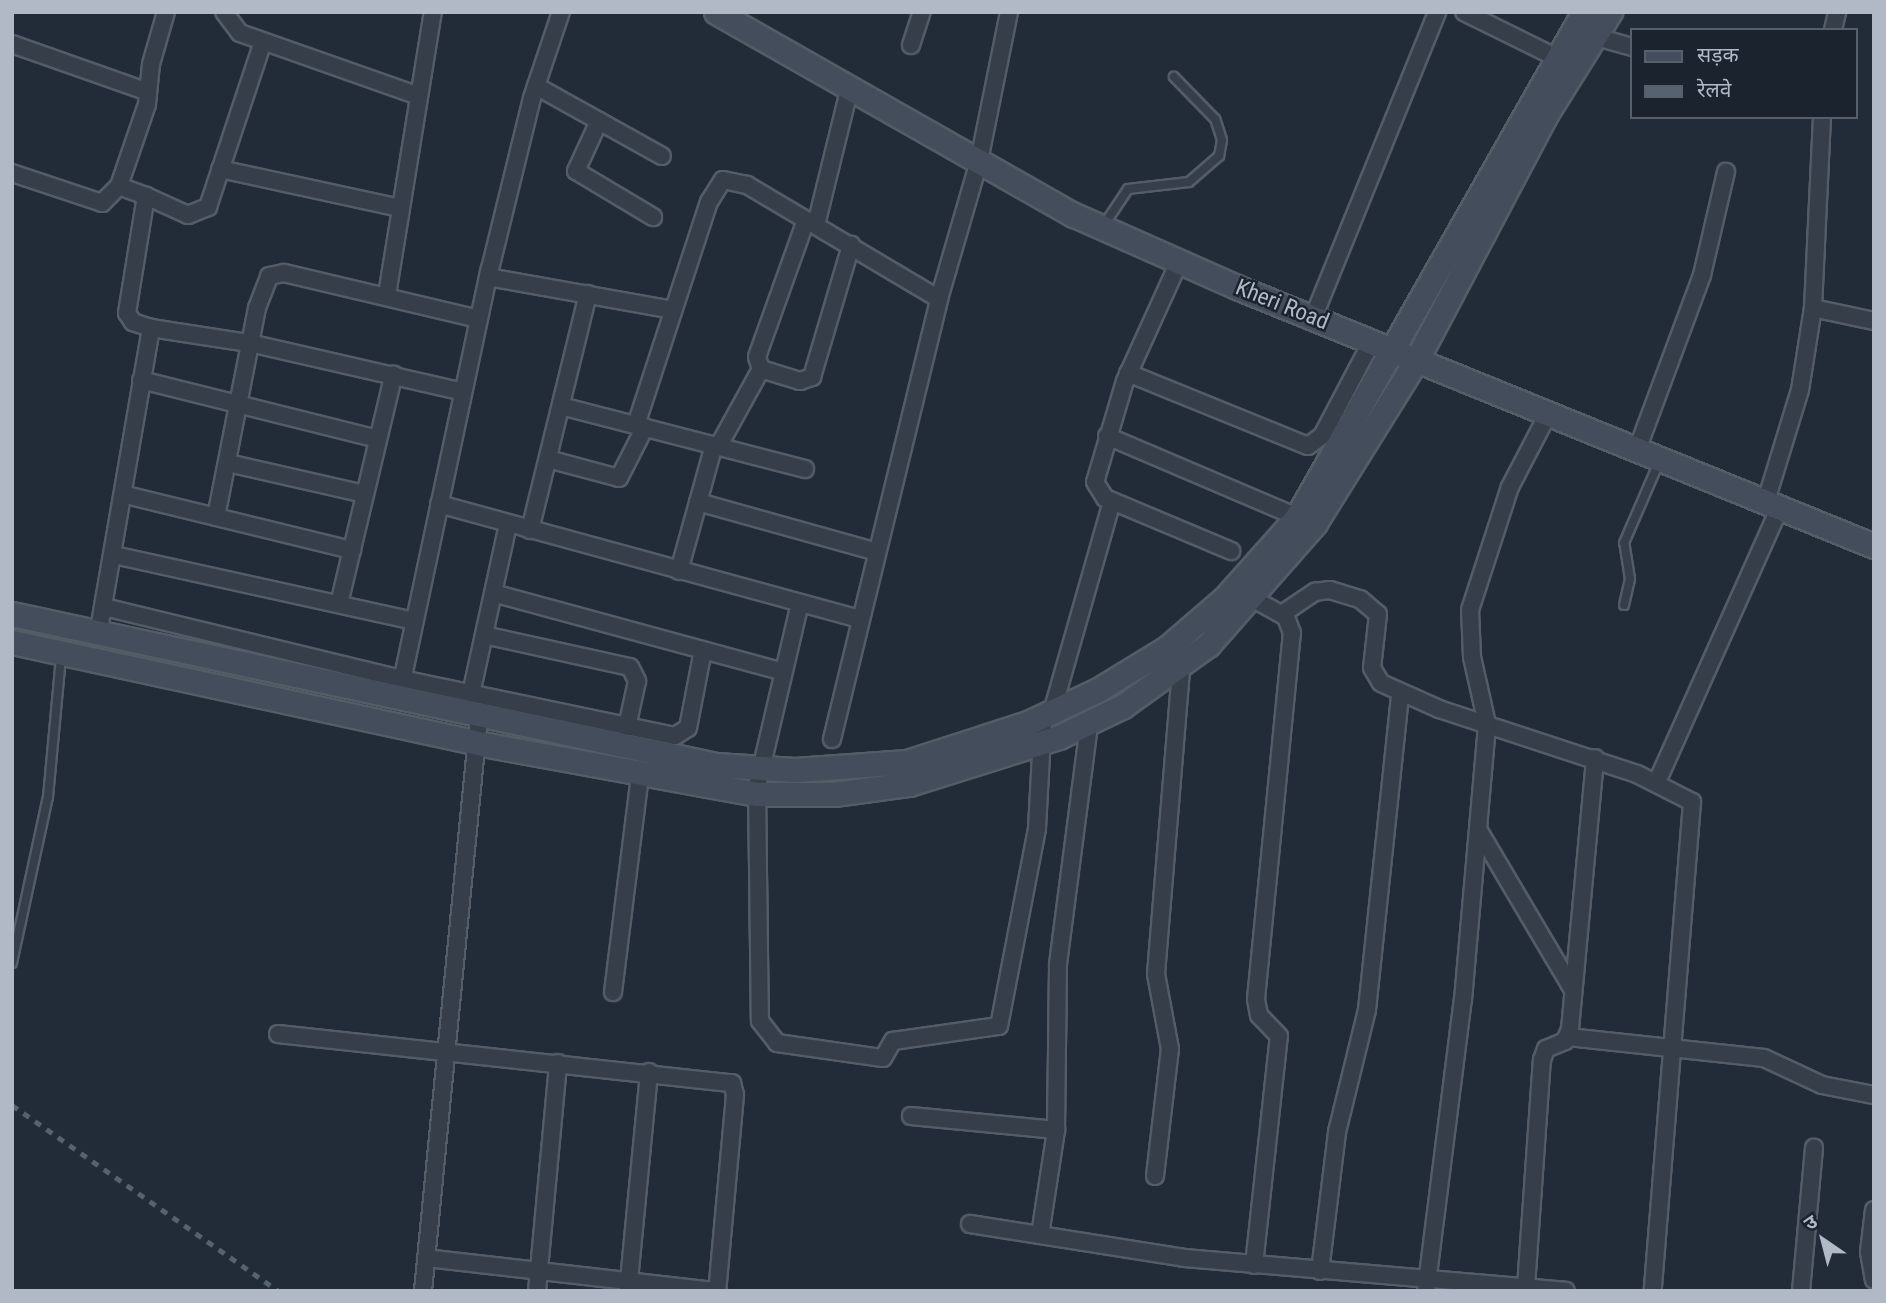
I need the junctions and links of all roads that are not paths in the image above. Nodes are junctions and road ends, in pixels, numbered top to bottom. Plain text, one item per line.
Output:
1 (166, 12) edge
2 (223, 12) edge
3 (433, 12) edge
4 (561, 12) edge
5 (716, 12) edge
6 (922, 12) edge
7 (1009, 12) edge
8 (1437, 12) edge
9 (1464, 12) edge
10 (1584, 12) edge
11 (1610, 12) edge
12 (1593, 36) junction
13 (263, 42) junction
14 (12, 44) edge
15 (911, 44) dead end
16 (1630, 46) edge
17 (1555, 57) junction
18 (1174, 77) dead end
19 (536, 86) junction
20 (849, 90) junction
21 (148, 92) junction
22 (416, 95) junction
23 (1822, 119) edge
24 (599, 121) junction
25 (662, 156) dead end
26 (979, 161) junction
27 (220, 169) junction
28 (1726, 172) dead end
29 (12, 173) edge
30 (120, 186) junction
31 (146, 196) junction
32 (401, 208) junction
33 (653, 217) dead end
34 (811, 222) junction
35 (1103, 228) junction
36 (851, 245) junction
37 (1179, 262) junction
38 (488, 277) junction
39 (588, 294) junction
40 (387, 295) junction
41 (939, 299) junction
42 (1813, 308) junction
43 (673, 310) junction
44 (479, 318) junction
45 (1313, 318) junction
46 (1874, 321) edge
47 (151, 328) junction
48 (254, 344) junction
49 (1397, 351) junction
50 (761, 369) junction
51 (1128, 373) junction
52 (394, 374) junction
53 (141, 380) junction
54 (463, 392) junction
55 (241, 406) junction
56 (561, 406) junction
57 (1548, 414) junction
58 (640, 426) junction
59 (1107, 436) junction
60 (378, 439) junction
61 (716, 446) junction
62 (1637, 450) junction
63 (548, 459) junction
64 (1660, 459) junction
65 (228, 463) junction
66 (805, 469) dead end
67 (365, 494) junction
68 (127, 495) junction
69 (698, 502) junction
70 (1112, 502) junction
71 (439, 504) junction
72 (1773, 504) junction
73 (216, 517) junction
74 (1297, 517) junction
75 (508, 524) junction
76 (530, 530) junction
77 (1874, 546) edge
78 (352, 550) junction
79 (1231, 551) dead end
80 (877, 552) junction
81 (114, 555) junction
82 (679, 571) junction
83 (493, 593) junction
84 (1254, 599) junction
85 (800, 603) junction
86 (339, 604) junction
87 (1624, 606) dead end
88 (104, 607) junction
89 (12, 614) edge
90 (1282, 614) junction
91 (859, 619) junction
92 (414, 621) junction
93 (98, 635) junction
94 (484, 635) junction
95 (12, 642) edge
96 (702, 650) junction
97 (61, 652) junction
98 (1181, 667) junction
99 (781, 671) junction
100 (400, 690) junction
101 (471, 694) junction
102 (1400, 694) junction
103 (1088, 724) junction
104 (1487, 724) junction
105 (1044, 726) junction
106 (627, 727) junction
107 (477, 729) junction
108 (832, 739) dead end
109 (1595, 758) junction
110 (640, 775) junction
111 (758, 782) junction
112 (1657, 782) junction
113 (1479, 831) junction
114 (15, 938) edge
115 (12, 964) edge
116 (1573, 989) junction
117 (613, 992) dead end
118 (278, 1034) dead end
119 (1567, 1037) junction
120 (1671, 1049) junction
121 (444, 1056) junction
122 (558, 1063) junction
123 (649, 1072) junction
124 (1874, 1094) edge
125 (911, 1115) dead end
126 (1056, 1130) junction
127 (1814, 1148) dead end
128 (1155, 1176) dead end
129 (1874, 1210) edge
130 (970, 1224) dead end
131 (1040, 1235) junction
132 (426, 1258) junction
133 (1254, 1265) junction
134 (539, 1271) junction
135 (1320, 1271) junction
136 (1358, 1274) junction
137 (1874, 1280) edge
138 (1427, 1285) edge
139 (628, 1286) edge
140 (1526, 1287) junction
141 (1497, 1289) edge
142 (423, 1291) edge
143 (537, 1291) edge
144 (717, 1291) edge
145 (1356, 1291) edge
146 (1566, 1291) edge
147 (1653, 1291) edge
148 (1801, 1291) edge

1 - 21 street
2 - 13 street
3 - 22 street
4 - 19 street
5 - 20 street, Kheri Road
6 - 15 street
7 - 26 street
8 - 45 street
9 - 17 street
10 - 17 street
11 - 12 street
12 - 16 street
12 - 49 street
13 - 22 street
13 - 27 street
14 - 21 street
17 - 49 street
18 - 35 lane
19 - 24 street
19 - 38 street
20 - 26 street, Kheri Road
20 - 34 street
21 - 30 street
22 - 32 street
23 - 42 street
24 - 25 street
24 - 33 street
26 - 35 street, Kheri Road
26 - 41 street
27 - 31 street
27 - 32 street
28 - 62 street
29 - 30 street
30 - 31 street
31 - 47 street
32 - 40 street
34 - 36 street
34 - 43 street
34 - 50 street
35 - 37 street, Kheri Road
36 - 41 street
36 - 50 street
37 - 45 street, Kheri Road
37 - 51 street
38 - 39 street
38 - 44 street
39 - 43 street
39 - 56 street
40 - 44 street
40 - 48 street
41 - 80 street
42 - 46 street
42 - 72 street
43 - 58 street
44 - 54 street
45 - 49 street, Kheri Road
47 - 48 street
47 - 53 street
48 - 52 street
48 - 55 street
49 - 51 street
49 - 57 street, Kheri Road
49 - 74 street
49 - 84 street
50 - 61 street
51 - 59 street
52 - 54 street
52 - 60 street
53 - 55 street
53 - 68 street
54 - 71 street
55 - 60 street
55 - 65 street
56 - 58 street
56 - 63 street
57 - 62 street, Kheri Road
57 - 104 street
58 - 61 street
58 - 63 street
59 - 70 street
59 - 74 street
60 - 67 street
61 - 66 street
61 - 69 street
62 - 64 street, Kheri Road
63 - 76 street
64 - 72 street, Kheri Road
64 - 87 lane
65 - 67 street
65 - 73 street
67 - 78 street
68 - 73 street
68 - 81 street
69 - 80 street
69 - 82 street
70 - 79 street
70 - 105 street
71 - 75 street
71 - 92 street
72 - 77 street, Kheri Road
72 - 112 street
73 - 78 street
74 - 105 street
75 - 76 street
75 - 83 street
76 - 82 street
78 - 86 street
80 - 91 street
81 - 86 street
81 - 88 street
82 - 85 street
83 - 94 street
83 - 96 street
84 - 90 street
84 - 98 street
85 - 91 street
85 - 99 street
86 - 92 street
88 - 93 street
88 - 100 street
89 - 93 street
90 - 102 street
90 - 133 street
91 - 108 street
92 - 100 street
93 - 100 street
94 - 101 street
94 - 106 street
95 - 97 street
96 - 99 street
96 - 106 street
97 - 107 street
97 - 114 lane
98 - 103 street
98 - 128 street
99 - 111 street
100 - 101 street
100 - 107 street
101 - 106 street
102 - 104 street
102 - 135 street
103 - 105 street
103 - 126 street
104 - 109 street
104 - 113 street
105 - 111 street
105 - 111 street
107 - 110 street
107 - 111 street
107 - 121 street
109 - 112 street
109 - 116 street
110 - 111 street
110 - 117 street
112 - 120 street
113 - 116 street
113 - 138 street
114 - 115 lane
116 - 119 street
118 - 121 street
119 - 120 street
119 - 140 street
120 - 124 street
120 - 147 street
121 - 122 street
121 - 132 street
122 - 123 street
122 - 134 street
123 - 139 street
123 - 144 street
125 - 126 street
126 - 131 street
127 - 148 street
129 - 137 street
130 - 131 street
131 - 133 street
132 - 134 street
132 - 142 street
133 - 135 street
134 - 139 street
134 - 143 street
135 - 136 street
136 - 138 street
136 - 145 street
138 - 141 street
139 - 144 street
140 - 141 street
140 - 146 street

